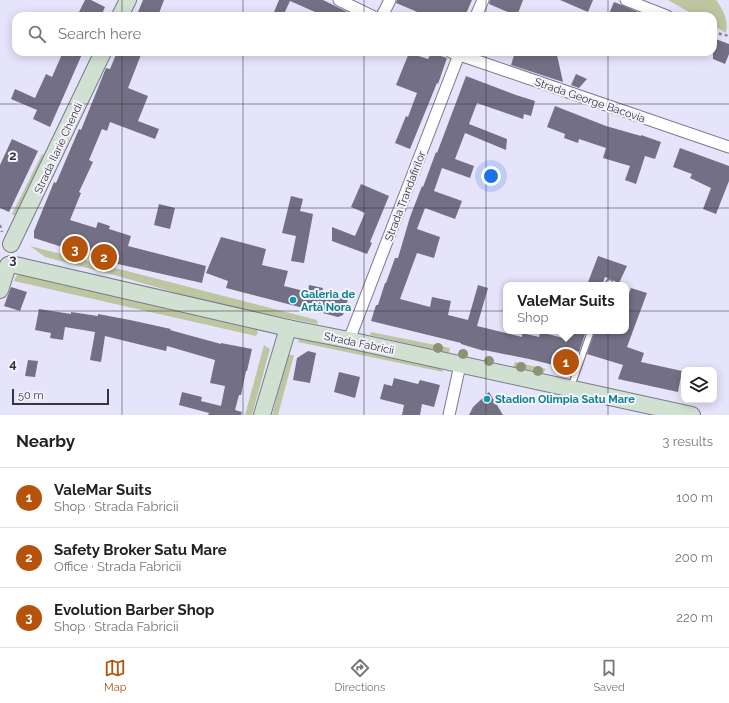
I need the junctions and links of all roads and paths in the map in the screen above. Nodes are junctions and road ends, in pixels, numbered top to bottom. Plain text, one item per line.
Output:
1 (128, 0) edge
2 (339, 0) edge
3 (390, 0) edge
4 (483, 0) edge
5 (626, 0) edge
6 (122, 12) edge
7 (364, 12) edge
8 (384, 12) edge
9 (478, 12) edge
10 (657, 12) edge
11 (717, 33) edge
12 (729, 36) edge
13 (101, 56) edge
14 (456, 56) edge
15 (466, 56) edge
16 (729, 147) edge
17 (8, 256) edge
18 (0, 290) edge
19 (288, 328) junction
20 (590, 334) edge
21 (349, 340) junction
22 (460, 365) junction
23 (571, 389) junction
24 (262, 415) edge
25 (449, 415) edge
26 (692, 415) edge

1 - 6 main road
2 - 7 street
3 - 8 street
4 - 9 street
5 - 10 street
11 - 12 path
13 - 17 main road, Strada Ilarie Chendi
14 - 21 street, Strada Trandafirilor
15 - 16 street, Strada George Bacovia
17 - 18 main road, Strada Ilarie Chendi
17 - 19 main road, Strada Fabricii
19 - 21 main road, Strada Fabricii
19 - 24 main road
20 - 23 lane
21 - 22 main road, Strada Fabricii
22 - 23 main road, Strada Fabricii
22 - 25 street
23 - 26 main road, Strada Fabricii

